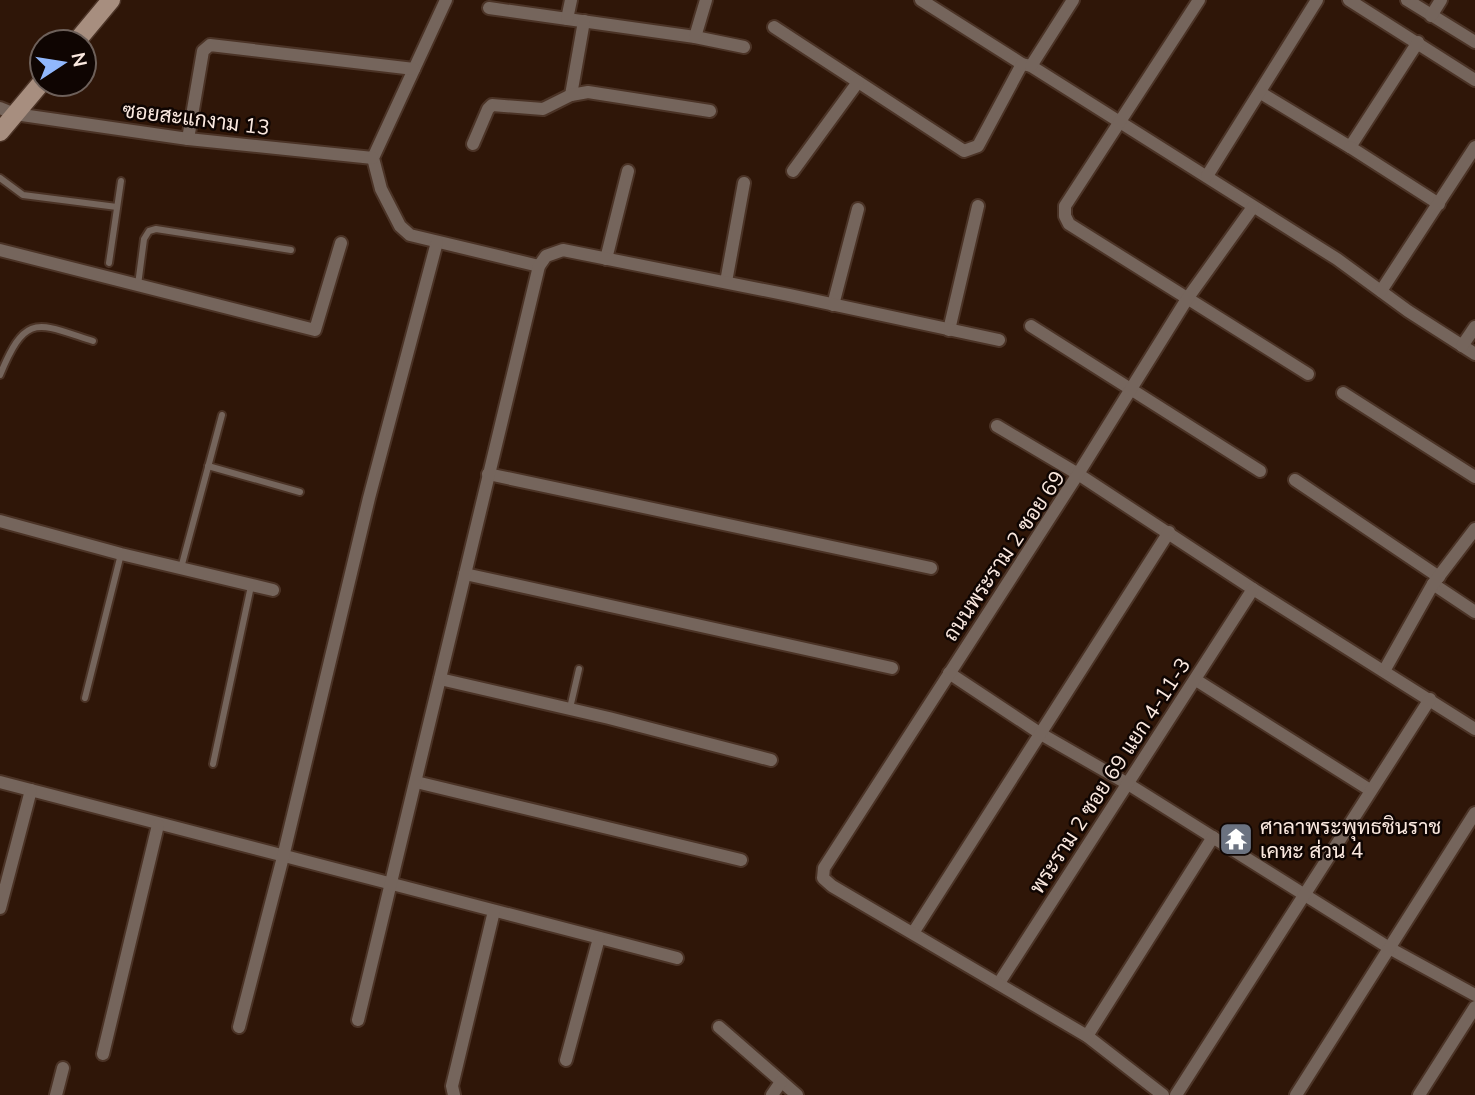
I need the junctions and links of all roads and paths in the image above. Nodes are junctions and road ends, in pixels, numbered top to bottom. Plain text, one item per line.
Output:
1 (111, 0) edge
2 (446, 0) edge
3 (571, 0) edge
4 (706, 0) edge
5 (920, 0) edge
6 (1073, 0) edge
7 (1199, 0) edge
8 (1317, 0) edge
9 (1349, 0) edge
10 (1407, 0) edge
11 (1441, 0) edge
12 (489, 8) dead end
13 (1431, 16) junction
14 (567, 19) junction
15 (584, 22) junction
16 (774, 27) dead end
17 (88, 28) edge
18 (695, 37) junction
19 (1418, 42) junction
20 (1475, 43) edge
21 (744, 47) dead end
22 (1027, 65) junction
23 (414, 68) junction
24 (1475, 80) edge
25 (858, 82) junction
26 (1261, 93) junction
27 (28, 94) edge
28 (571, 95) junction
29 (8, 111) edge
30 (710, 111) dead end
31 (1120, 122) junction
32 (0, 131) edge
33 (188, 139) junction
34 (473, 144) dead end
35 (1350, 147) junction
36 (1475, 147) edge
37 (373, 158) junction
38 (628, 171) dead end
39 (793, 171) dead end
40 (1207, 176) junction
41 (0, 178) edge
42 (121, 181) dead end
43 (744, 183) dead end
44 (1439, 204) junction
45 (978, 206) dead end
46 (117, 207) junction
47 (1253, 207) junction
48 (858, 209) dead end
49 (438, 242) junction
50 (341, 243) dead end
51 (0, 250) edge
52 (291, 250) dead end
53 (606, 259) junction
54 (109, 263) dead end
55 (539, 266) junction
56 (726, 282) junction
57 (138, 285) junction
58 (1381, 291) junction
59 (1187, 299) junction
60 (834, 305) junction
61 (1031, 326) dead end
62 (1475, 327) edge
63 (949, 330) junction
64 (93, 341) dead end
65 (999, 341) dead end
66 (1462, 346) junction
67 (1475, 354) edge
68 (2, 366) edge
69 (1308, 374) dead end
70 (0, 375) edge
71 (1131, 387) junction
72 (1343, 393) dead end
73 (222, 415) dead end
74 (997, 426) dead end
75 (208, 466) junction
76 (1260, 471) dead end
77 (488, 474) junction
78 (1078, 474) junction
79 (1475, 477) edge
80 (1295, 480) dead end
81 (300, 492) dead end
82 (0, 521) edge
83 (1475, 529) edge
84 (1168, 532) junction
85 (121, 554) junction
86 (181, 568) junction
87 (931, 568) dead end
88 (464, 574) junction
89 (1436, 581) junction
90 (251, 584) junction
91 (1253, 589) junction
92 (273, 590) dead end
93 (1475, 612) edge
94 (892, 668) dead end
95 (579, 669) dead end
96 (1384, 671) junction
97 (949, 673) junction
98 (440, 679) junction
99 (1196, 680) junction
100 (85, 698) dead end
101 (1430, 699) junction
102 (570, 709) junction
103 (1475, 729) edge
104 (1041, 734) junction
105 (771, 760) dead end
106 (213, 764) dead end
107 (0, 782) edge
108 (416, 782) junction
109 (1128, 784) junction
110 (31, 790) junction
111 (1370, 790) junction
112 (1475, 813) edge
113 (158, 825) junction
114 (1213, 837) junction
115 (283, 857) junction
116 (741, 860) dead end
117 (388, 884) junction
118 (1305, 893) junction
119 (0, 908) edge
120 (494, 911) junction
121 (912, 933) junction
122 (598, 938) junction
123 (1391, 949) junction
124 (677, 958) dead end
125 (999, 983) junction
126 (1475, 995) edge
127 (1475, 1007) edge
128 (358, 1020) dead end
129 (239, 1027) dead end
130 (719, 1027) dead end
131 (1087, 1037) junction
132 (103, 1054) dead end
133 (566, 1060) dead end
134 (63, 1068) dead end
135 (780, 1082) junction
136 (56, 1095) edge
137 (454, 1095) edge
138 (772, 1095) edge
139 (797, 1095) edge
140 (1163, 1095) edge
141 (1177, 1095) edge
142 (1296, 1095) edge
143 (1419, 1095) edge

1 - 17 street
2 - 23 street
3 - 14 street
4 - 18 street
5 - 22 street
6 - 22 street
7 - 31 street
8 - 26 street
9 - 19 street
10 - 13 street
11 - 13 street
12 - 14 street
13 - 20 street
14 - 15 street
15 - 18 street
15 - 28 street
16 - 25 street
18 - 21 street
19 - 24 street
19 - 35 street
22 - 25 street
22 - 31 street
23 - 33 street
23 - 37 street
25 - 39 street
26 - 35 street
26 - 40 street
27 - 29 street
28 - 30 street
28 - 34 street
29 - 32 street
29 - 33 street, ซอยสะแกงาม 13
31 - 40 street
31 - 59 street
33 - 37 street, ซอยสะแกงาม 13
35 - 44 street
36 - 44 street
37 - 49 street
38 - 53 street
40 - 47 street
41 - 46 lane
42 - 46 lane
43 - 56 street
44 - 58 street
45 - 63 street
46 - 54 lane
47 - 58 street
47 - 59 street
48 - 60 street
49 - 55 street
49 - 115 street
50 - 57 street
51 - 57 street
52 - 57 lane
53 - 55 street
53 - 56 street
55 - 77 street
56 - 60 street
58 - 66 street
59 - 69 street
59 - 71 street
60 - 63 street
61 - 71 street
62 - 66 street
63 - 65 street
64 - 68 lane
66 - 67 street
68 - 70 lane
71 - 76 street
71 - 78 street
72 - 79 street
73 - 75 lane
74 - 78 street
75 - 81 lane
75 - 86 lane
77 - 87 street
77 - 88 street
78 - 84 street, ถนนพระราม 2 ซอย 69
78 - 97 street, ถนนพระราม 2 ซอย 69
80 - 89 street
82 - 85 street
83 - 89 street
84 - 91 street, ถนนพระราม 2 ซอย 69
84 - 104 street
85 - 86 street
85 - 100 lane
86 - 90 street
88 - 94 street
88 - 98 street
89 - 93 street
89 - 96 street
90 - 92 street
90 - 106 lane
91 - 96 street, ถนนพระราม 2 ซอย 69
91 - 99 street, พระราม 2 ซอย 69 แยก 4-11-3
95 - 102 lane
96 - 101 street, ถนนพระราม 2 ซอย 69
97 - 104 street, ถนนพระราม 2 ซอย 69
97 - 121 street, ถนนพระราม 2 ซอย 69
98 - 102 street
98 - 108 street
99 - 109 street, พระราม 2 ซอย 69 แยก 4-11-3
99 - 111 street
101 - 103 street, ถนนพระราม 2 ซอย 69
101 - 111 street
102 - 105 street
104 - 109 street, ถนนพระราม 2 ซอย 69
104 - 121 street
107 - 110 street
108 - 116 street
108 - 117 street
109 - 114 street
109 - 125 street, พระราม 2 ซอย 69 แยก 4-11-3
110 - 113 street
110 - 119 street
111 - 118 street
112 - 123 street
113 - 115 street
113 - 132 street
114 - 118 street
114 - 131 street
115 - 117 street
115 - 129 street
117 - 120 street
117 - 128 street
118 - 123 street
118 - 141 street
120 - 122 street
120 - 137 street
121 - 125 street, ถนนพระราม 2 ซอย 69
122 - 124 street
122 - 133 street
123 - 126 street
123 - 142 street
125 - 131 street, ถนนพระราม 2 ซอย 69
127 - 143 street
130 - 135 street
131 - 140 street, ถนนพระราม 2 ซอย 69
134 - 136 street
135 - 138 street
135 - 139 street

